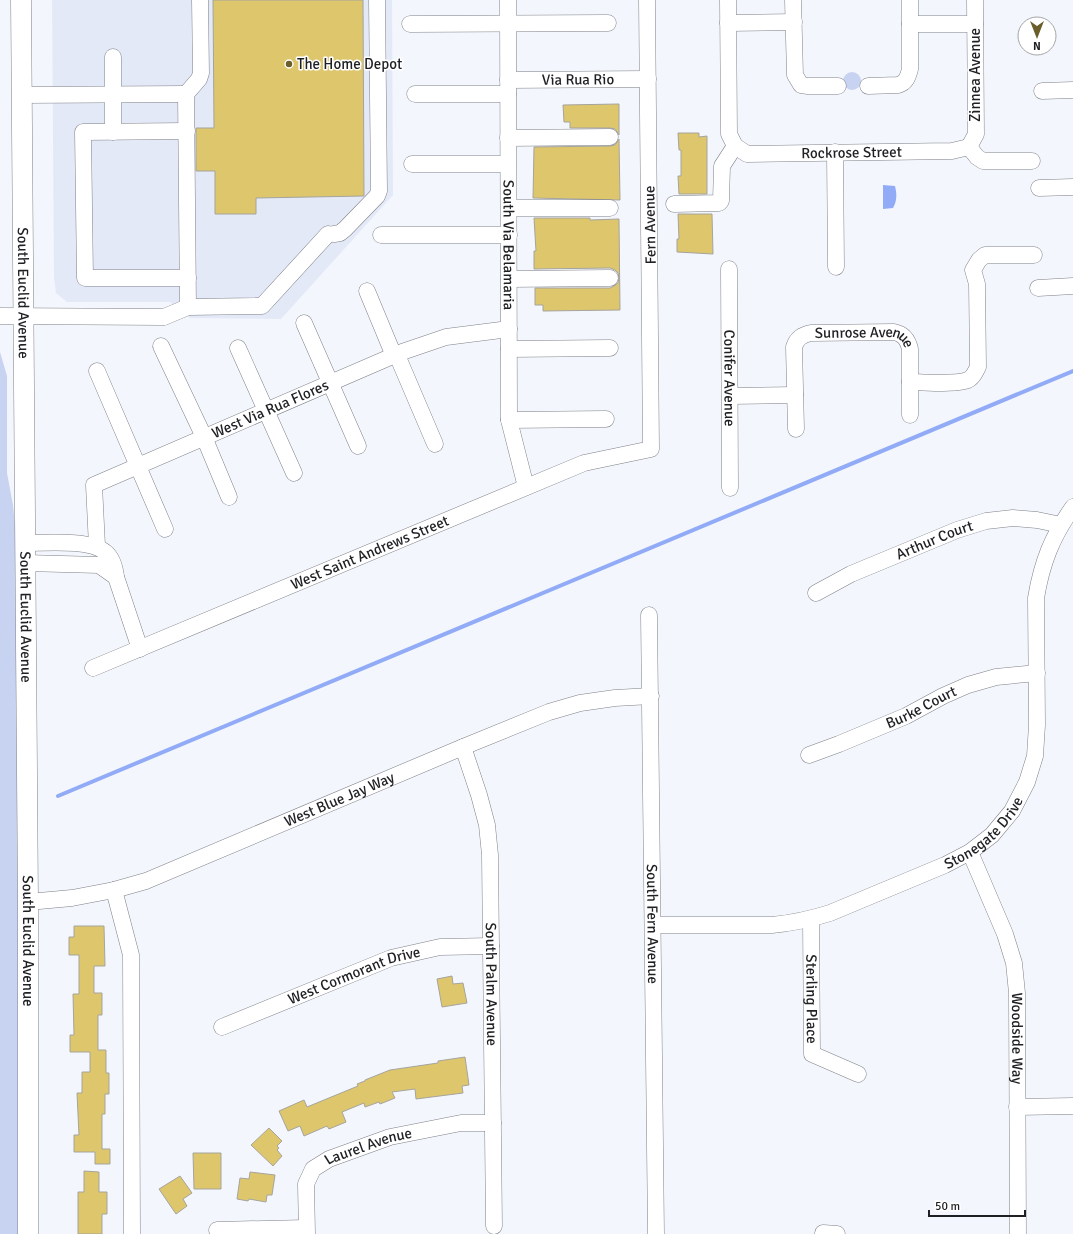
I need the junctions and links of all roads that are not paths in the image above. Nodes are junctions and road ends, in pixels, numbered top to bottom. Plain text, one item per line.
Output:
1 (22, 0) edge
2 (200, 0) edge
3 (377, 0) edge
4 (508, 0) edge
5 (647, 0) edge
6 (728, 0) edge
7 (794, 0) edge
8 (910, 0) edge
9 (975, 0) edge
10 (794, 22) junction
11 (508, 23) junction
12 (608, 23) dead end
13 (728, 23) junction
14 (410, 24) dead end
15 (910, 24) junction
16 (975, 24) junction
17 (113, 57) dead end
18 (648, 79) junction
19 (838, 86) dead end
20 (868, 86) dead end
21 (508, 87) junction
22 (1073, 90) edge
23 (1042, 91) dead end
24 (186, 94) junction
25 (415, 94) dead end
26 (22, 95) junction
27 (113, 95) junction
28 (187, 131) junction
29 (113, 132) junction
30 (610, 137) dead end
31 (508, 138) junction
32 (735, 146) junction
33 (969, 147) junction
34 (835, 152) junction
35 (1032, 161) dead end
36 (412, 164) dead end
37 (508, 164) junction
38 (1073, 187) edge
39 (1039, 188) dead end
40 (674, 204) dead end
41 (509, 208) junction
42 (610, 208) dead end
43 (381, 235) dead end
44 (509, 235) junction
45 (1034, 255) dead end
46 (836, 267) dead end
47 (729, 269) dead end
48 (188, 278) junction
49 (610, 278) dead end
50 (509, 279) junction
51 (1073, 286) edge
52 (1038, 288) dead end
53 (367, 291) dead end
54 (188, 307) junction
55 (24, 315) junction
56 (0, 316) edge
57 (304, 323) dead end
58 (509, 329) junction
59 (161, 346) dead end
60 (238, 348) dead end
61 (610, 348) dead end
62 (509, 349) junction
63 (395, 355) junction
64 (97, 370) dead end
65 (910, 382) junction
66 (330, 383) junction
67 (795, 395) junction
68 (730, 396) junction
69 (266, 410) junction
70 (910, 415) dead end
71 (606, 419) dead end
72 (509, 420) junction
73 (796, 429) dead end
74 (204, 437) junction
75 (435, 444) dead end
76 (358, 446) dead end
77 (651, 449) joint
78 (138, 465) junction
79 (294, 473) dead end
80 (526, 487) junction
81 (730, 488) dead end
82 (229, 497) dead end
83 (1073, 507) edge
84 (1061, 525) junction
85 (165, 529) dead end
86 (26, 543) junction
87 (97, 546) junction
88 (26, 563) junction
89 (116, 577) junction
90 (816, 593) dead end
91 (650, 615) dead end
92 (140, 649) junction
93 (93, 668) dead end
94 (1037, 673) junction
95 (650, 696) junction
96 (463, 747) junction
97 (808, 755) dead end
98 (970, 852) junction
99 (114, 890) junction
100 (28, 902) junction
101 (811, 919) junction
102 (654, 925) junction
103 (490, 946) junction
104 (222, 1027) dead end
105 (858, 1074) dead end
106 (1073, 1106) edge
107 (1017, 1107) junction
108 (493, 1123) junction
109 (494, 1226) dead end
110 (217, 1230) dead end
111 (307, 1231) edge
112 (28, 1234) edge
113 (132, 1234) edge
114 (656, 1234) edge
115 (1018, 1234) edge

1 - 26 main road, South Euclid Avenue
2 - 24 street
3 - 54 street
4 - 11 street, South Via Belamaria
5 - 18 street, Fern Avenue
6 - 13 street
7 - 10 street
8 - 15 street
9 - 16 street, Zinnea Avenue
10 - 13 street
10 - 19 street
11 - 12 street
11 - 14 street
11 - 21 street, South Via Belamaria
13 - 32 street
15 - 16 street
15 - 20 street
16 - 33 street, Zinnea Avenue
17 - 27 street
18 - 21 street, Via Rua Rio
18 - 77 street, Fern Avenue
21 - 25 street, Via Rua Rio
21 - 31 street, South Via Belamaria
22 - 23 street
24 - 27 street
24 - 28 street
26 - 27 street
26 - 55 main road, South Euclid Avenue
27 - 29 street
28 - 29 street
28 - 48 street
29 - 48 street
30 - 31 street
31 - 37 street, South Via Belamaria
32 - 34 street, Rockrose Street
32 - 40 street
33 - 34 street, Rockrose Street
33 - 35 street
34 - 46 street
36 - 37 street
37 - 41 street, South Via Belamaria
38 - 39 street
41 - 42 street
41 - 44 street, South Via Belamaria
43 - 44 street
44 - 50 street, South Via Belamaria
45 - 65 street
47 - 68 street, Conifer Avenue
48 - 54 street
49 - 50 street
50 - 58 street, South Via Belamaria
51 - 52 street
53 - 63 street
54 - 55 street
55 - 56 street
55 - 86 main road, South Euclid Avenue
57 - 66 street
58 - 62 street, South Via Belamaria
58 - 63 street, West Via Rua Flores
59 - 74 street
60 - 69 street
61 - 62 street
62 - 72 street, South Via Belamaria
63 - 66 street, West Via Rua Flores
63 - 75 street
64 - 78 street
65 - 67 street, Sunrose Avenue
65 - 70 street, Sunrose Avenue
66 - 69 street, West Via Rua Flores
66 - 76 street
67 - 68 street
67 - 73 street
68 - 81 street, Conifer Avenue
69 - 74 street, West Via Rua Flores
69 - 79 street
71 - 72 street
72 - 80 street, South Via Belamaria
74 - 78 street, West Via Rua Flores
74 - 82 street
77 - 80 street, West Saint Andrews Street
78 - 85 street
78 - 87 street, West Via Rua Flores
80 - 92 street, West Saint Andrews Street
83 - 84 street, Stonegate Drive
84 - 90 street, Arthur Court
84 - 94 street, Stonegate Drive
86 - 87 street
86 - 88 main road, South Euclid Avenue
87 - 89 street
88 - 89 street
88 - 100 main road, South Euclid Avenue
89 - 92 street
91 - 95 street, South Fern Avenue
92 - 93 street, West Saint Andrews Street
94 - 97 street, Burke Court
94 - 98 street, Stonegate Drive
95 - 96 street, West Blue Jay Way
95 - 102 street, South Fern Avenue
96 - 99 street, West Blue Jay Way
96 - 103 street, South Palm Avenue
98 - 101 street, Stonegate Drive
98 - 107 street, Woodside Way
99 - 100 street, West Blue Jay Way
99 - 113 street
100 - 112 main road, South Euclid Avenue
101 - 102 street, Stonegate Drive
101 - 105 street, Sterling Place
102 - 114 street, South Fern Avenue
103 - 104 street, West Cormorant Drive
103 - 108 street, South Palm Avenue
106 - 107 street
107 - 115 street, Woodside Way
108 - 109 street, South Palm Avenue
108 - 111 street, Laurel Avenue
110 - 111 street

